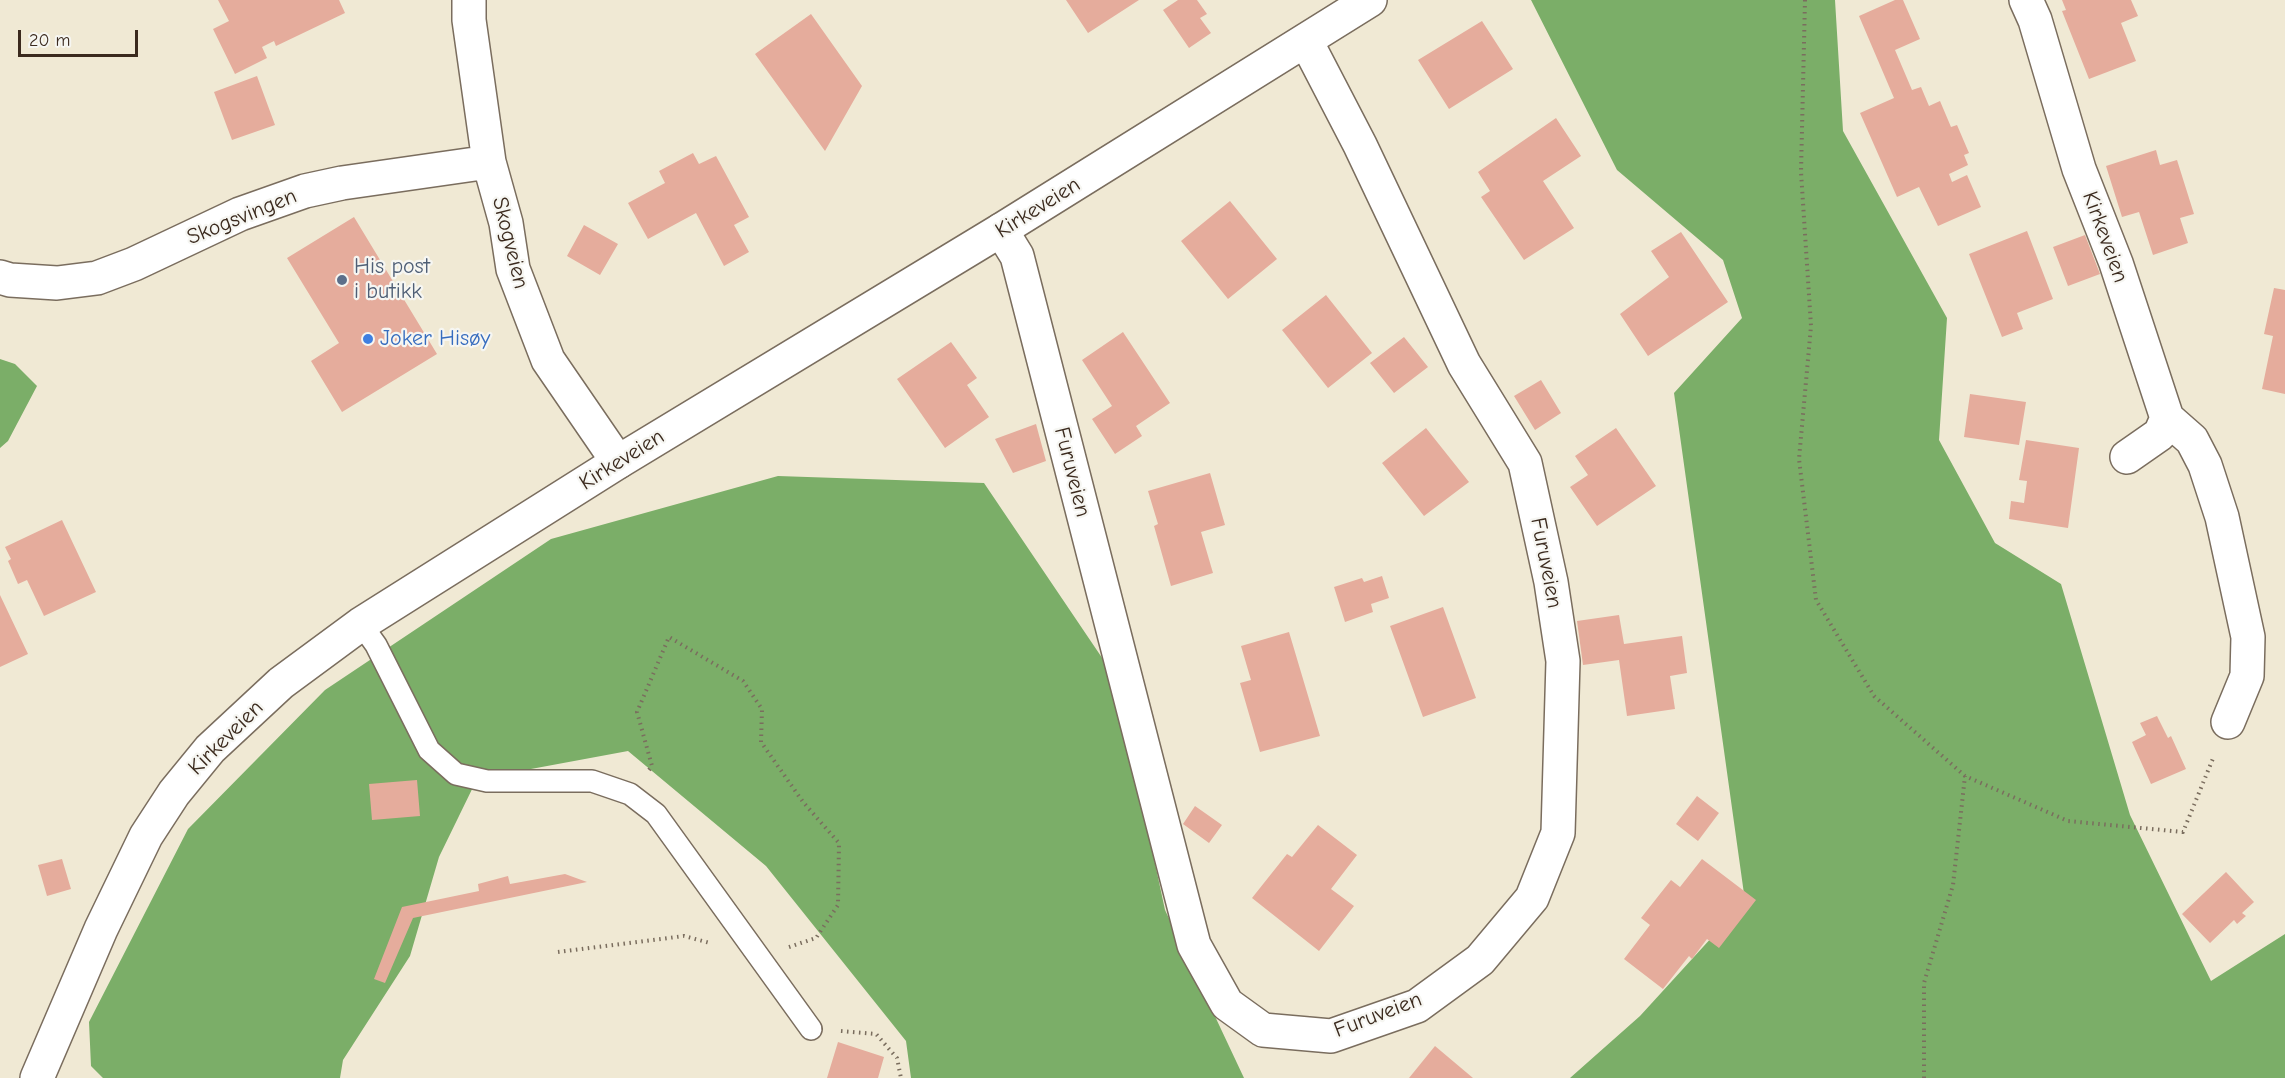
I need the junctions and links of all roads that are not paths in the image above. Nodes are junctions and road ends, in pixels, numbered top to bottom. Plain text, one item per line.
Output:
1 (469, 0) edge
2 (1370, 0) edge
3 (2026, 0) edge
4 (1306, 41) junction
5 (489, 162) junction
6 (1001, 231) junction
7 (0, 276) edge
8 (2167, 418) junction
9 (2127, 458) dead end
10 (618, 462) junction
11 (361, 624) junction
12 (2228, 722) road end
13 (811, 1029) road end
14 (37, 1078) edge

1 - 5 street, Skogveien
2 - 4 street, Kirkeveien
3 - 8 street, Kirkeveien
4 - 6 street, Kirkeveien
4 - 6 street, Furuveien
5 - 7 street, Skogsvingen
5 - 10 street, Skogveien
6 - 10 street, Kirkeveien
8 - 9 street
8 - 12 street
10 - 11 street, Kirkeveien
11 - 13 lane
11 - 14 street, Kirkeveien

